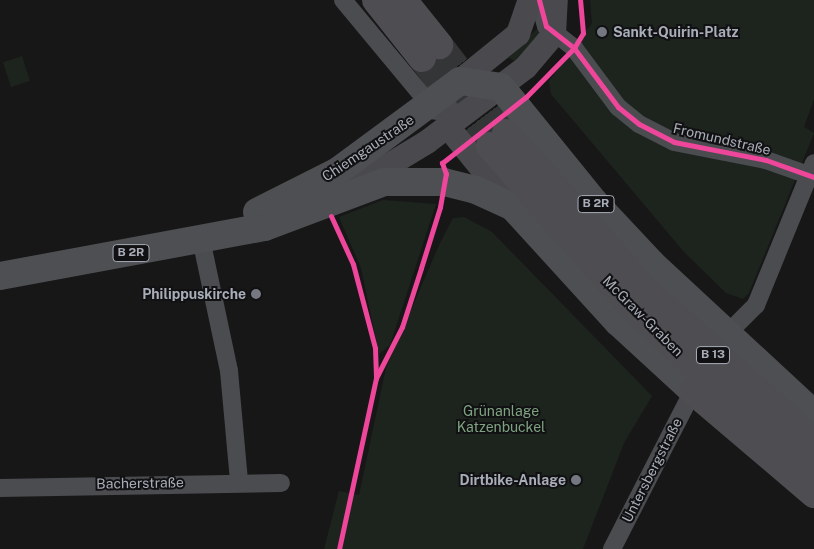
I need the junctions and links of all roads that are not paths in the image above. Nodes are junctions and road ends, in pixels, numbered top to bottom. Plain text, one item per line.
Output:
1 (344, 0) edge
2 (376, 0) edge
3 (403, 0) edge
4 (530, 0) edge
5 (539, 0) edge
6 (556, 0) edge
7 (554, 34) junction
8 (456, 84) junction
9 (501, 87) junction
10 (430, 104) junction
11 (448, 127) junction
12 (812, 171) edge
13 (338, 196) junction
14 (513, 207) junction
15 (209, 237) junction
16 (0, 276) edge
17 (725, 336) junction
18 (693, 391) junction
19 (814, 414) edge
20 (814, 442) edge
21 (814, 468) edge
22 (239, 480) junction
23 (281, 482) dead end
24 (0, 488) edge
25 (814, 494) edge
26 (612, 549) edge

1 - 10 street
2 - 3 highway
4 - 8 main road
5 - 7 street, Fromundstraße
6 - 7 main road
7 - 9 main road
7 - 12 street, Fromundstraße
8 - 9 main road
8 - 10 main road, Chiemgaustraße / B 2R
8 - 11 main road
9 - 11 main road
9 - 17 main road, B 2R
10 - 11 street
10 - 15 main road, Chiemgaustraße / B 2R
11 - 13 main road, Chiemgaustraße
11 - 14 main road
12 - 17 street
13 - 14 main road, B 2R
13 - 15 main road, Chiemgaustraße / B 2R
14 - 18 main road, B 2R
15 - 16 main road, Chiemgaustraße / B 2R
15 - 22 street
17 - 19 main road, B 2R
18 - 25 highway, B 2R
18 - 26 street, Untersbergstraße
20 - 21 highway, McGraw-Graben / B 13
22 - 23 street, Bacherstraße
22 - 24 street, Bacherstraße

